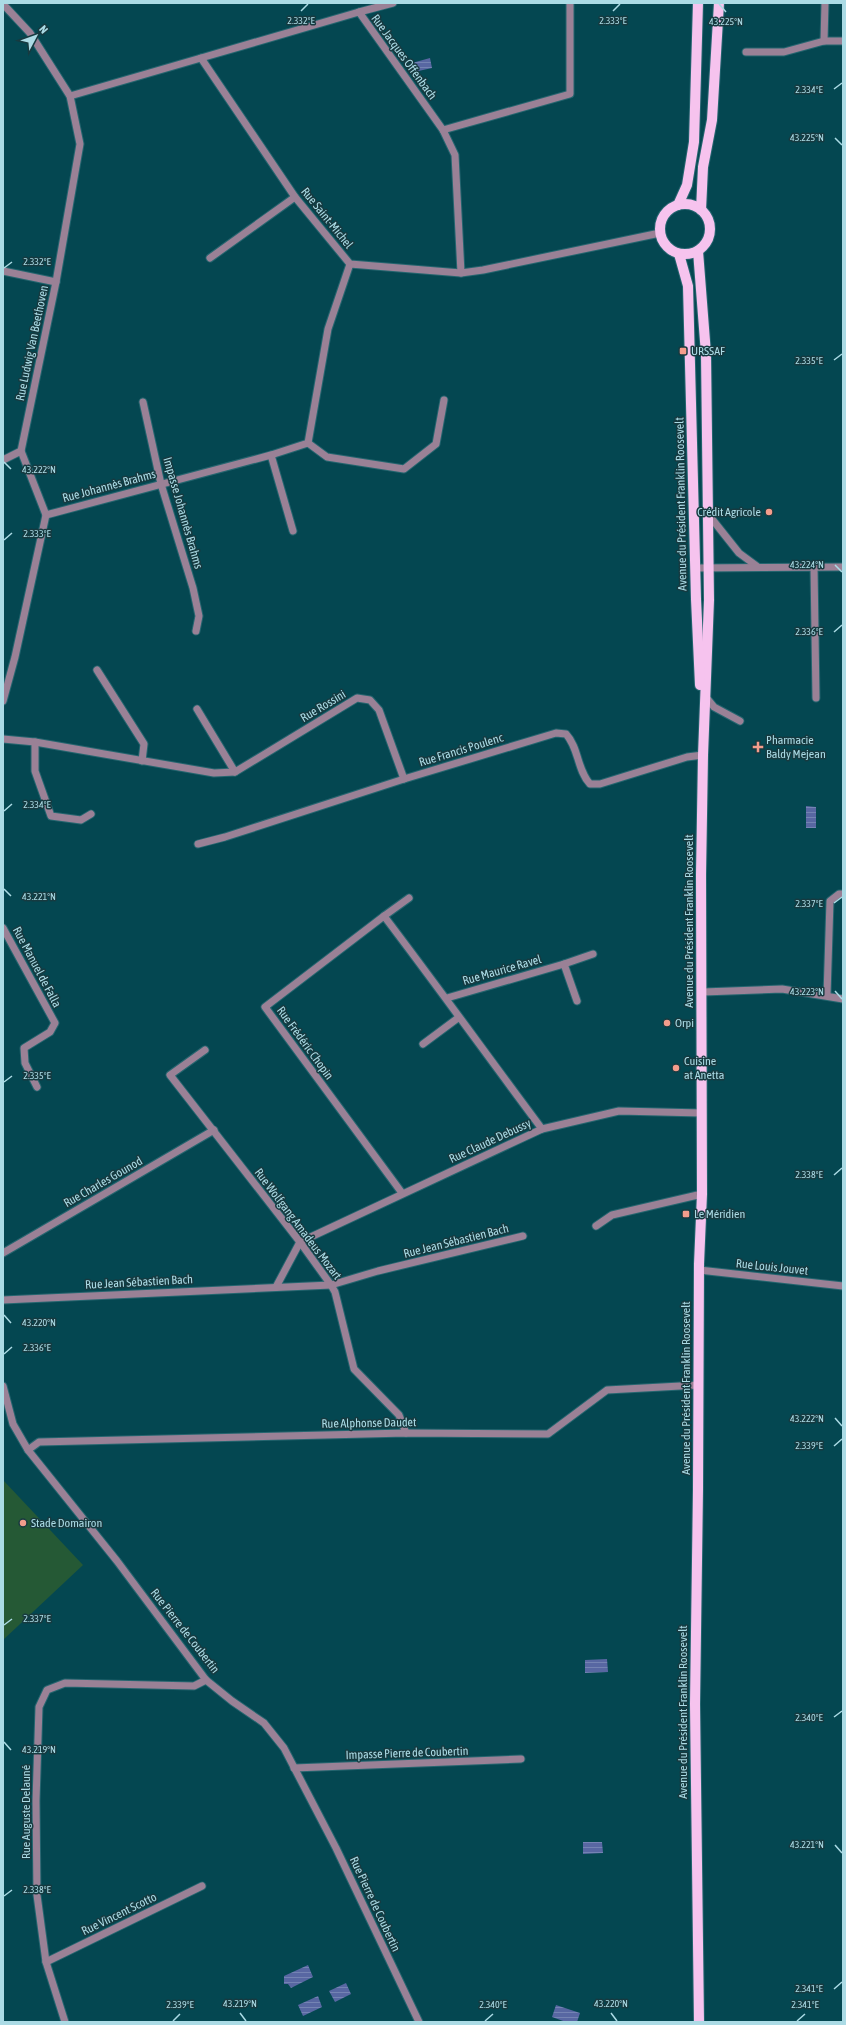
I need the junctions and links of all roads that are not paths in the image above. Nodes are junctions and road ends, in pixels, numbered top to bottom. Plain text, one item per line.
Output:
1 (393, 3) edge
2 (570, 3) edge
3 (698, 3) edge
4 (719, 3) edge
5 (824, 3) edge
6 (3, 4) edge
7 (359, 12) junction
8 (824, 41) junction
9 (843, 41) edge
10 (746, 52) dead end
11 (201, 58) junction
12 (70, 96) junction
13 (443, 130) junction
14 (295, 197) junction
15 (678, 205) junction
16 (701, 210) junction
17 (660, 233) junction
18 (698, 251) junction
19 (679, 254) junction
20 (210, 258) dead end
21 (350, 264) junction
22 (3, 271) edge
23 (461, 273) junction
24 (56, 282) junction
25 (444, 400) dead end
26 (143, 402) dead end
27 (308, 443) junction
28 (21, 451) junction
29 (271, 454) junction
30 (3, 460) edge
31 (161, 484) junction
32 (707, 514) junction
33 (46, 515) junction
34 (293, 531) dead end
35 (758, 567) junction
36 (814, 567) junction
37 (843, 567) edge
38 (696, 568) junction
39 (707, 568) junction
40 (196, 631) dead end
41 (97, 670) dead end
42 (705, 696) junction
43 (816, 698) dead end
44 (3, 701) edge
45 (197, 709) dead end
46 (740, 721) dead end
47 (3, 739) edge
48 (35, 742) junction
49 (703, 755) junction
50 (142, 761) junction
51 (235, 772) junction
52 (404, 779) junction
53 (91, 814) dead end
54 (198, 844) dead end
55 (843, 894) edge
56 (409, 898) dead end
57 (384, 916) junction
58 (3, 928) edge
59 (593, 954) dead end
60 (564, 964) junction
61 (702, 992) junction
62 (827, 995) junction
63 (447, 998) junction
64 (843, 999) edge
65 (577, 1001) dead end
66 (458, 1018) junction
67 (423, 1044) dead end
68 (205, 1050) dead end
69 (37, 1087) dead end
70 (702, 1113) junction
71 (542, 1129) junction
72 (214, 1130) junction
73 (402, 1193) junction
74 (702, 1194) junction
75 (596, 1226) dead end
76 (523, 1236) dead end
77 (300, 1242) junction
78 (3, 1253) edge
79 (699, 1270) junction
80 (331, 1285) junction
81 (843, 1286) edge
82 (276, 1287) junction
83 (3, 1300) edge
84 (699, 1385) junction
85 (3, 1386) edge
86 (406, 1434) junction
87 (28, 1450) junction
88 (206, 1680) junction
89 (521, 1759) dead end
90 (294, 1768) junction
91 (202, 1886) dead end
92 (46, 1962) junction
93 (65, 2022) edge
94 (419, 2022) edge
95 (699, 2022) edge

1 - 7 street
2 - 13 street
3 - 15 main road
4 - 16 main road
5 - 8 street
6 - 12 street, Rue Ludwig Van Beethoven
7 - 11 street, Rue Jacques Offenbach
7 - 13 street, Rue Jacques Offenbach
8 - 9 street
8 - 10 street
11 - 12 street
11 - 14 street, Rue Saint-Michel
12 - 24 street, Rue Ludwig Van Beethoven
13 - 23 street, Rue Jacques Offenbach
14 - 20 street
14 - 21 street, Rue Saint-Michel
15 - 16 main road
15 - 17 main road
16 - 18 main road
17 - 19 main road
17 - 23 street, Rue Saint-Michel
18 - 19 main road
18 - 32 main road, Avenue du Président Franklin Roosevelt
19 - 38 main road, Avenue du Président Franklin Roosevelt
21 - 23 street, Rue Saint-Michel
21 - 27 street
22 - 24 street
24 - 28 street, Rue Ludwig Van Beethoven
25 - 27 street
26 - 31 street, Impasse Johannès Brahms
27 - 29 street, Rue Johannès Brahms
28 - 30 street
28 - 33 street
29 - 31 street, Rue Johannès Brahms
29 - 34 street
31 - 33 street, Rue Johannès Brahms
31 - 40 street, Impasse Johannès Brahms
32 - 35 street
32 - 39 main road, Avenue du Président Franklin Roosevelt
33 - 44 street
35 - 36 street
35 - 39 street
36 - 37 street
36 - 43 street
38 - 39 street
38 - 49 main road, Avenue du Président Franklin Roosevelt
39 - 42 main road, Avenue du Président Franklin Roosevelt
41 - 50 street
42 - 46 street
42 - 49 main road, Avenue du Président Franklin Roosevelt
45 - 51 street
47 - 48 street, Rue Rossini
48 - 50 street, Rue Rossini
48 - 53 street
49 - 52 street, Rue Francis Poulenc
49 - 61 main road, Avenue du Président Franklin Roosevelt
50 - 51 street, Rue Rossini
51 - 52 street, Rue Rossini
52 - 54 street, Rue Francis Poulenc
55 - 62 street
56 - 57 street, Rue Frédéric Chopin
57 - 63 street
57 - 73 street, Rue Frédéric Chopin
58 - 69 street, Rue Manuel de Falla
59 - 60 street, Rue Maurice Ravel
60 - 63 street, Rue Maurice Ravel
60 - 65 street
61 - 62 street
61 - 70 main road, Avenue du Président Franklin Roosevelt
62 - 64 street
63 - 66 street
66 - 67 street
66 - 71 street
68 - 72 street, Rue Wolfgang Amadeus Mozart
70 - 71 street, Rue Claude Debussy
70 - 74 main road, Avenue du Président Franklin Roosevelt
71 - 73 street, Rue Claude Debussy
72 - 77 street, Rue Wolfgang Amadeus Mozart
72 - 78 street, Rue Charles Gounod
73 - 77 street, Rue Claude Debussy
74 - 75 street
74 - 79 main road, Avenue du Président Franklin Roosevelt
76 - 80 street, Rue Jean Sébastien Bach
77 - 80 street, Rue Wolfgang Amadeus Mozart
77 - 82 street
79 - 81 street, Rue Louis Jouvet
79 - 84 main road, Avenue du Président Franklin Roosevelt
80 - 82 street, Rue Jean Sébastien Bach
80 - 86 street, Rue Wolfgang Amadeus Mozart
82 - 83 street, Rue Jean Sébastien Bach
84 - 86 street, Rue Alphonse Daudet
84 - 95 main road, Avenue du Président Franklin Roosevelt
85 - 87 street, Rue Pierre de Coubertin
86 - 87 street, Rue Alphonse Daudet
87 - 88 street, Rue Pierre de Coubertin
88 - 90 street, Rue Pierre de Coubertin
88 - 92 street, Rue Auguste Delauné
89 - 90 street, Impasse Pierre de Coubertin
90 - 94 street, Rue Pierre de Coubertin
91 - 92 street, Rue Vincent Scotto
92 - 93 street, Rue Auguste Delauné

